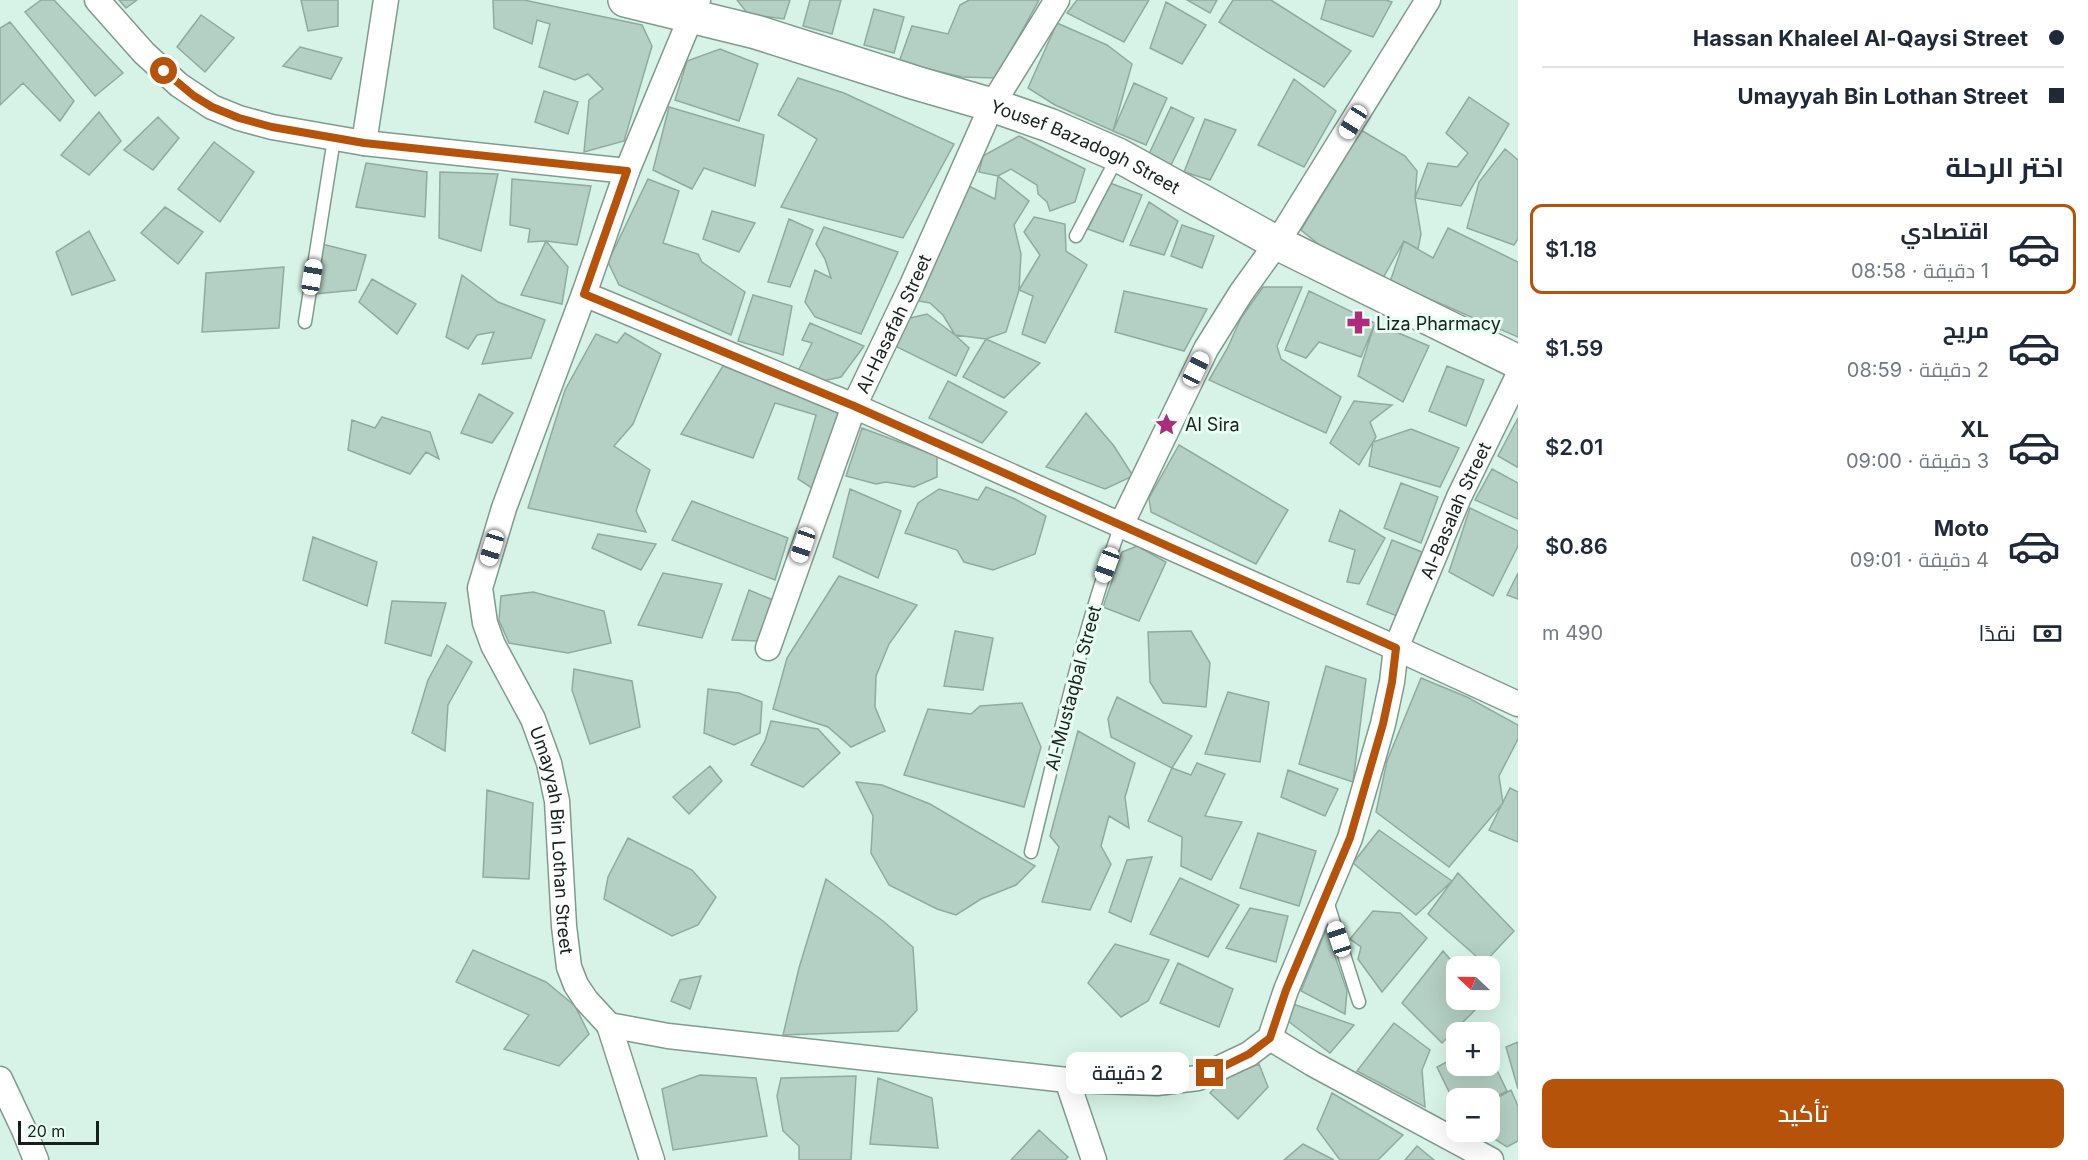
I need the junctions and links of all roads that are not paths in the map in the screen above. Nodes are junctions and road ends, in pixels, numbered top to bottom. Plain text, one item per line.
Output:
1 (97, 0) edge
2 (386, 0) edge
3 (625, 0) edge
4 (1057, 0) edge
5 (1428, 0) edge
6 (695, 8) edge
7 (992, 105) junction
8 (334, 139) junction
9 (364, 143) junction
10 (1118, 155) junction
11 (627, 171) junction
12 (1076, 236) dead end
13 (1277, 243) junction
14 (584, 294) junction
15 (305, 322) dead end
16 (1518, 362) edge
17 (1518, 376) edge
18 (854, 406) junction
19 (1121, 525) junction
20 (768, 648) dead end
21 (1396, 648) junction
22 (1518, 704) edge
23 (1031, 852) dead end
24 (1325, 897) junction
25 (1359, 1002) dead end
26 (609, 1025) junction
27 (1270, 1038) junction
28 (0, 1079) edge
29 (1067, 1080) junction
30 (36, 1160) edge
31 (652, 1160) edge
32 (1094, 1160) edge
33 (1491, 1160) edge

1 - 8 street
2 - 9 street
3 - 6 main road, Yousef Bazadogh Street
4 - 7 street, Al-Hasafah Street
5 - 13 street
6 - 7 main road, Yousef Bazadogh Street
6 - 11 street, Umayyah Bin Lothan Street
7 - 10 main road, Yousef Bazadogh Street
7 - 18 street, Al-Hasafah Street
8 - 9 street
8 - 15 lane
9 - 11 street
10 - 12 lane
10 - 13 main road, Yousef Bazadogh Street
11 - 14 street, Umayyah Bin Lothan Street
13 - 16 main road, Yousef Bazadogh Street
13 - 19 street
14 - 18 street
14 - 26 street, Umayyah Bin Lothan Street
17 - 21 street, Al-Basalah Street
18 - 19 street
18 - 20 street, Al-Hasafah Street
19 - 21 street
19 - 23 lane, Al-Mustaqbal Street
21 - 22 street
21 - 24 street, Al-Basalah Street
24 - 25 lane
24 - 27 street, Al-Basalah Street
26 - 29 street
26 - 31 street
27 - 29 street
27 - 33 street
28 - 30 street
29 - 32 street

